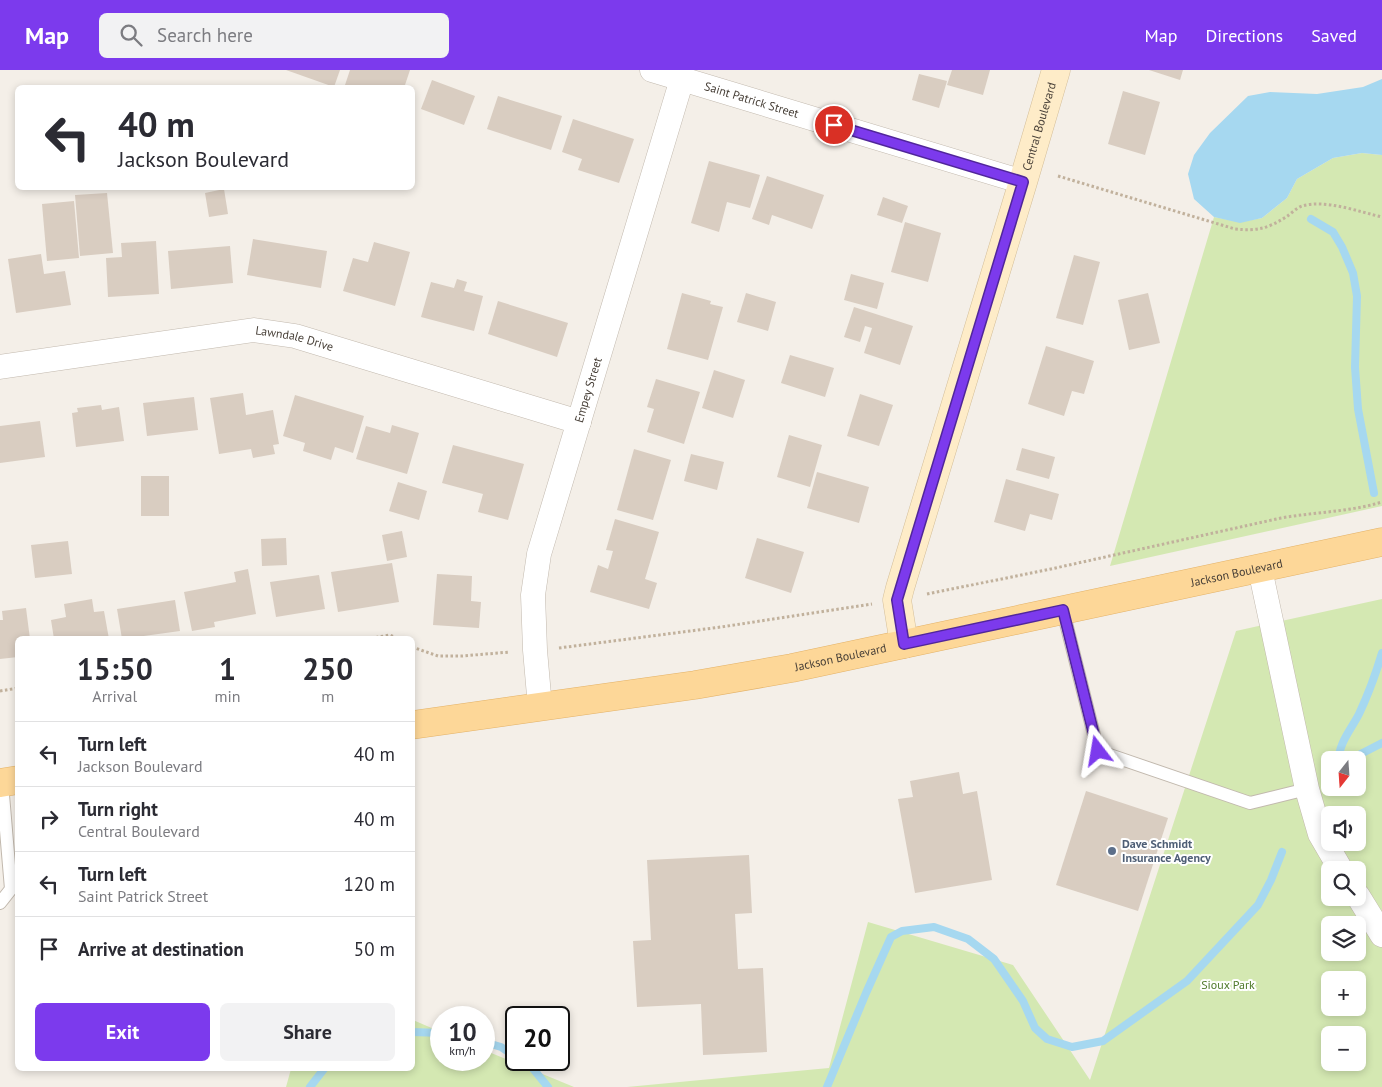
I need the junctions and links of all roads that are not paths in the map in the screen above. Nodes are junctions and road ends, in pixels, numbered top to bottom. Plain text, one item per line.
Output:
1 (652, 70) edge
2 (1056, 70) edge
3 (682, 79) junction
4 (1023, 182) junction
5 (0, 367) edge
6 (579, 422) junction
7 (1382, 542) edge
8 (1260, 569) junction
9 (1063, 610) junction
10 (904, 644) junction
11 (540, 707) junction
12 (415, 725) edge
13 (6, 782) edge
14 (1307, 789) junction
15 (1335, 861) edge
16 (0, 903) edge
17 (1364, 906) edge
18 (1382, 935) edge

1 - 3 street, Saint Patrick Street
2 - 4 street, Central Boulevard
3 - 4 street, Saint Patrick Street
3 - 6 street, Empey Street
4 - 10 street, Central Boulevard
5 - 6 street, Lawndale Drive
6 - 11 street, Empey Street
7 - 8 main road, Jackson Boulevard
8 - 9 main road, Jackson Boulevard
8 - 14 street
9 - 10 main road, Jackson Boulevard
9 - 14 lane
10 - 11 main road, Jackson Boulevard
11 - 12 main road, Jackson Boulevard
13 - 16 lane
14 - 15 street
17 - 18 street

